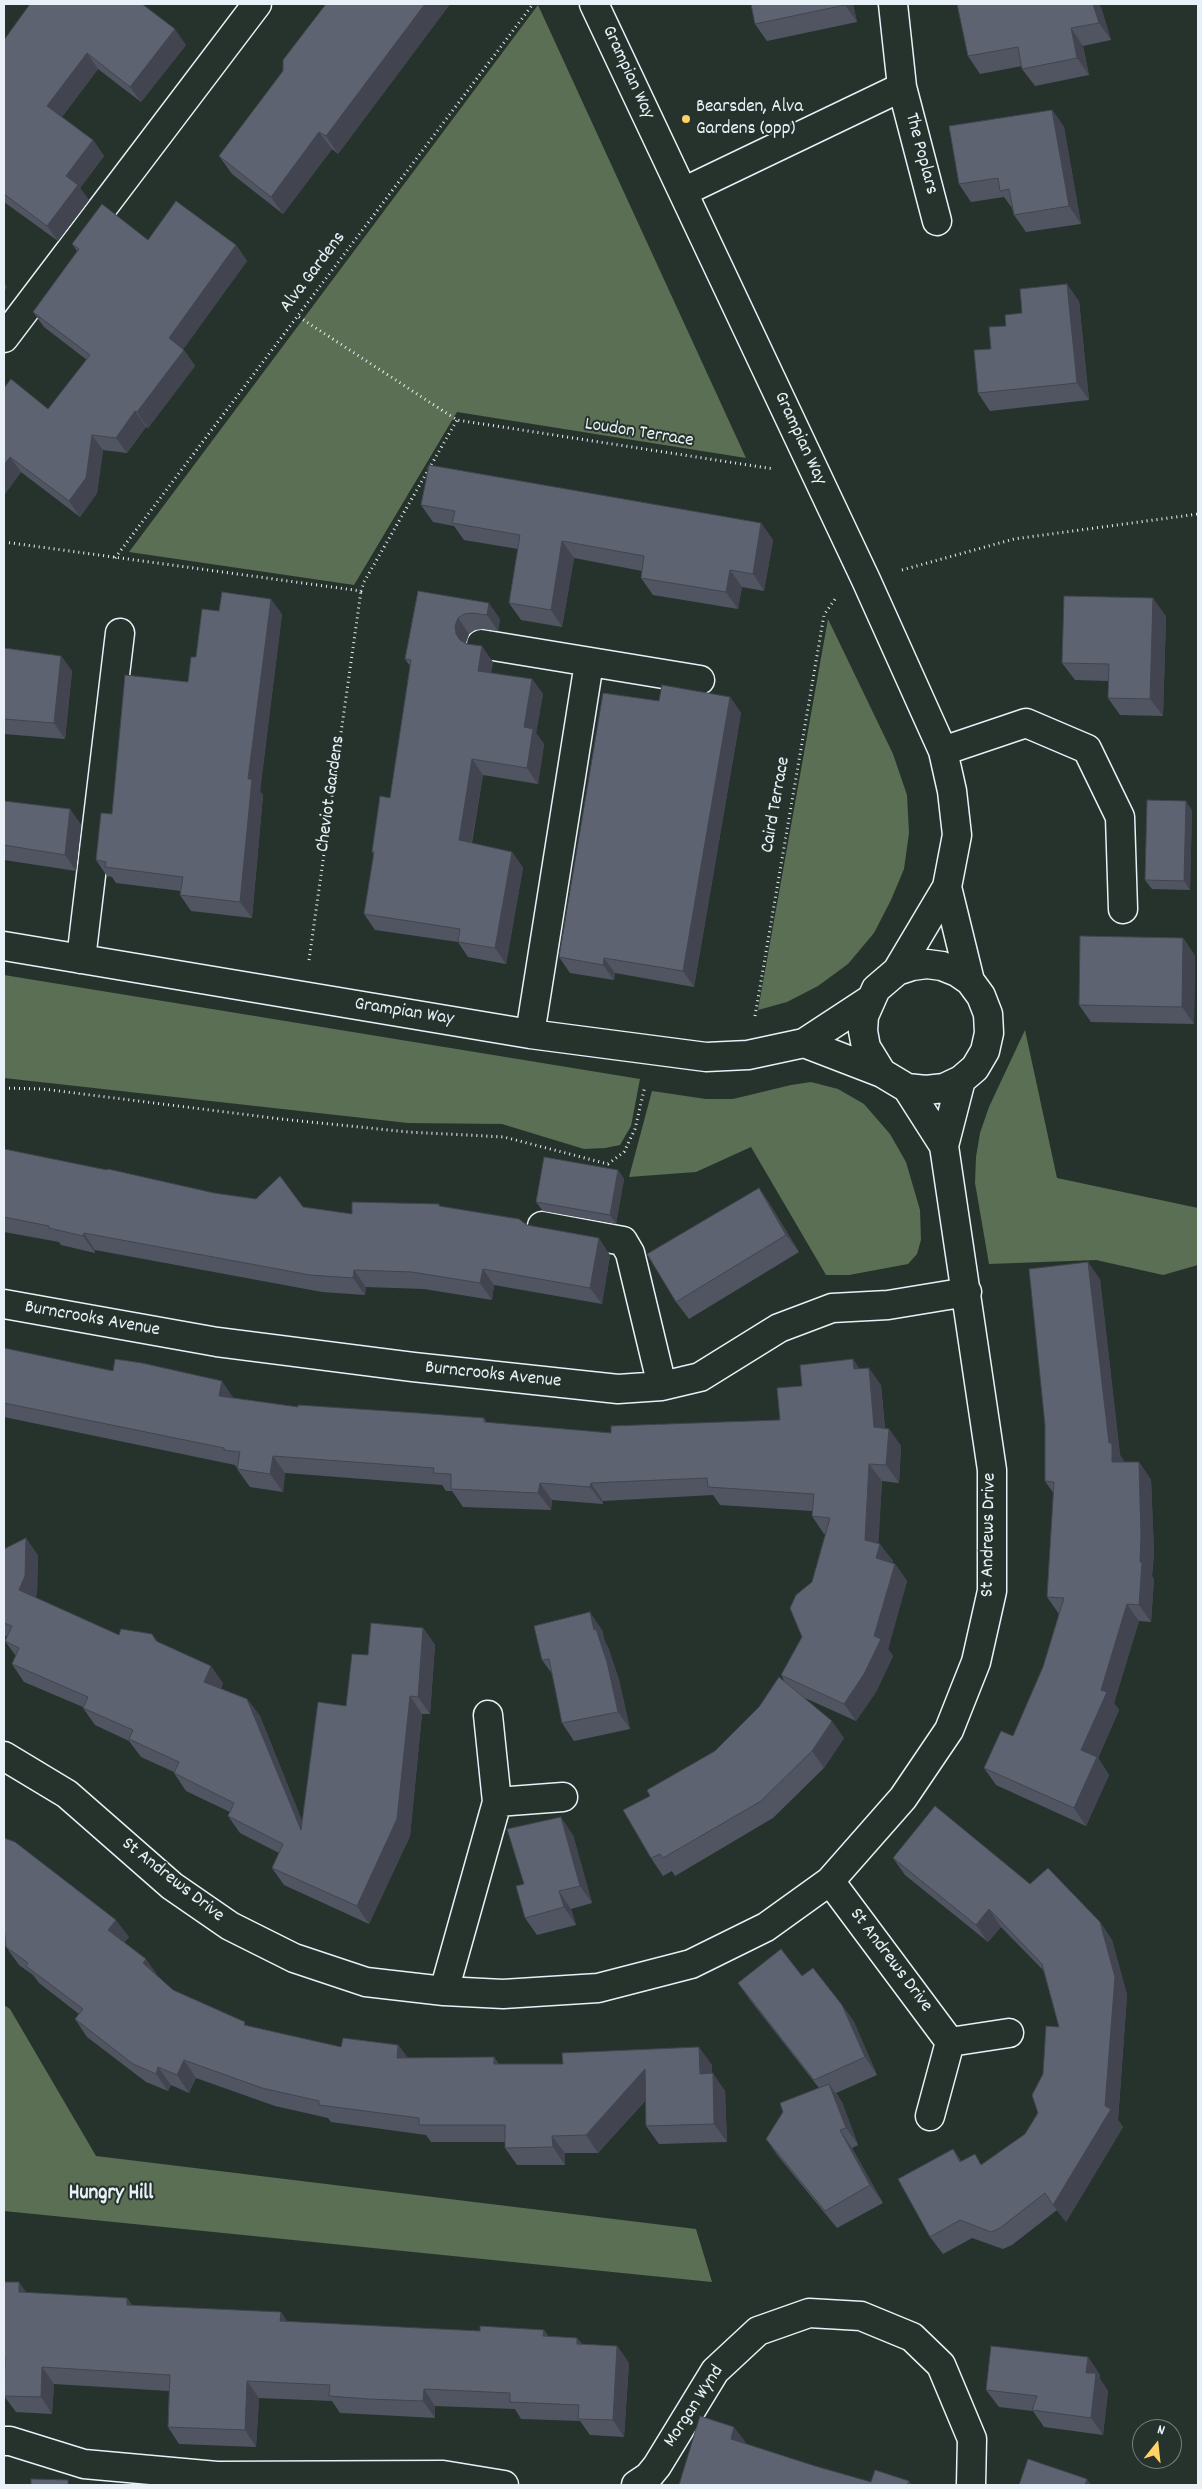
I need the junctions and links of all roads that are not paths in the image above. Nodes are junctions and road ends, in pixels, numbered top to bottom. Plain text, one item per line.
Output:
1 (257, 4) edge
2 (594, 4) edge
3 (893, 4) edge
4 (902, 87) junction
5 (683, 192) junction
6 (937, 221) dead end
7 (4, 338) edge
8 (120, 633) dead end
9 (481, 644) edge
10 (589, 663) junction
11 (700, 680) dead end
12 (943, 751) junction
13 (948, 887) junction
14 (1124, 908) dead end
15 (4, 946) edge
16 (82, 959) junction
17 (897, 971) junction
18 (970, 981) junction
19 (868, 1001) junction
20 (530, 1034) junction
21 (804, 1043) junction
22 (882, 1074) junction
23 (961, 1080) junction
24 (907, 1088) junction
25 (944, 1146) junction
26 (542, 1226) edge
27 (967, 1292) junction
28 (4, 1304) edge
29 (662, 1386) junction
30 (488, 1715) dead end
31 (4, 1756) edge
32 (563, 1797) dead end
33 (497, 1802) junction
34 (830, 1881) junction
35 (444, 1991) junction
36 (1009, 2033) dead end
37 (950, 2042) junction
38 (930, 2116) dead end
39 (4, 2441) edge
40 (504, 2485) edge
41 (636, 2485) edge
42 (971, 2485) edge

1 - 7 street
2 - 5 street, Grampian Way
3 - 4 street, The Poplars
4 - 5 street, The Poplars
4 - 6 street, The Poplars
5 - 12 street, Grampian Way
8 - 16 street
9 - 10 street
10 - 11 street
10 - 20 street
12 - 13 street, Grampian Way
12 - 14 street
13 - 17 street, Grampian Way
13 - 18 street, Grampian Way
15 - 16 street, Grampian Way
16 - 20 street, Grampian Way
17 - 18 street, Grampian Way
17 - 19 street, Grampian Way
18 - 23 street, Grampian Way
19 - 21 street, Grampian Way
19 - 22 street, Grampian Way
20 - 21 street, Grampian Way
21 - 22 street, Grampian Way
22 - 24 street, Grampian Way
23 - 24 street, Grampian Way
23 - 25 street, St Andrews Drive
24 - 25 street, St Andrews Drive
25 - 27 street, St Andrews Drive
26 - 29 street
27 - 29 street, Burncrooks Avenue
27 - 34 street, St Andrews Drive
28 - 29 street, Burncrooks Avenue
30 - 33 street
31 - 35 street, St Andrews Drive
32 - 33 street
33 - 35 street
34 - 35 street, St Andrews Drive
34 - 37 street, St Andrews Drive
36 - 37 street
37 - 38 street
39 - 40 street
41 - 42 street, Morgan Wynd

